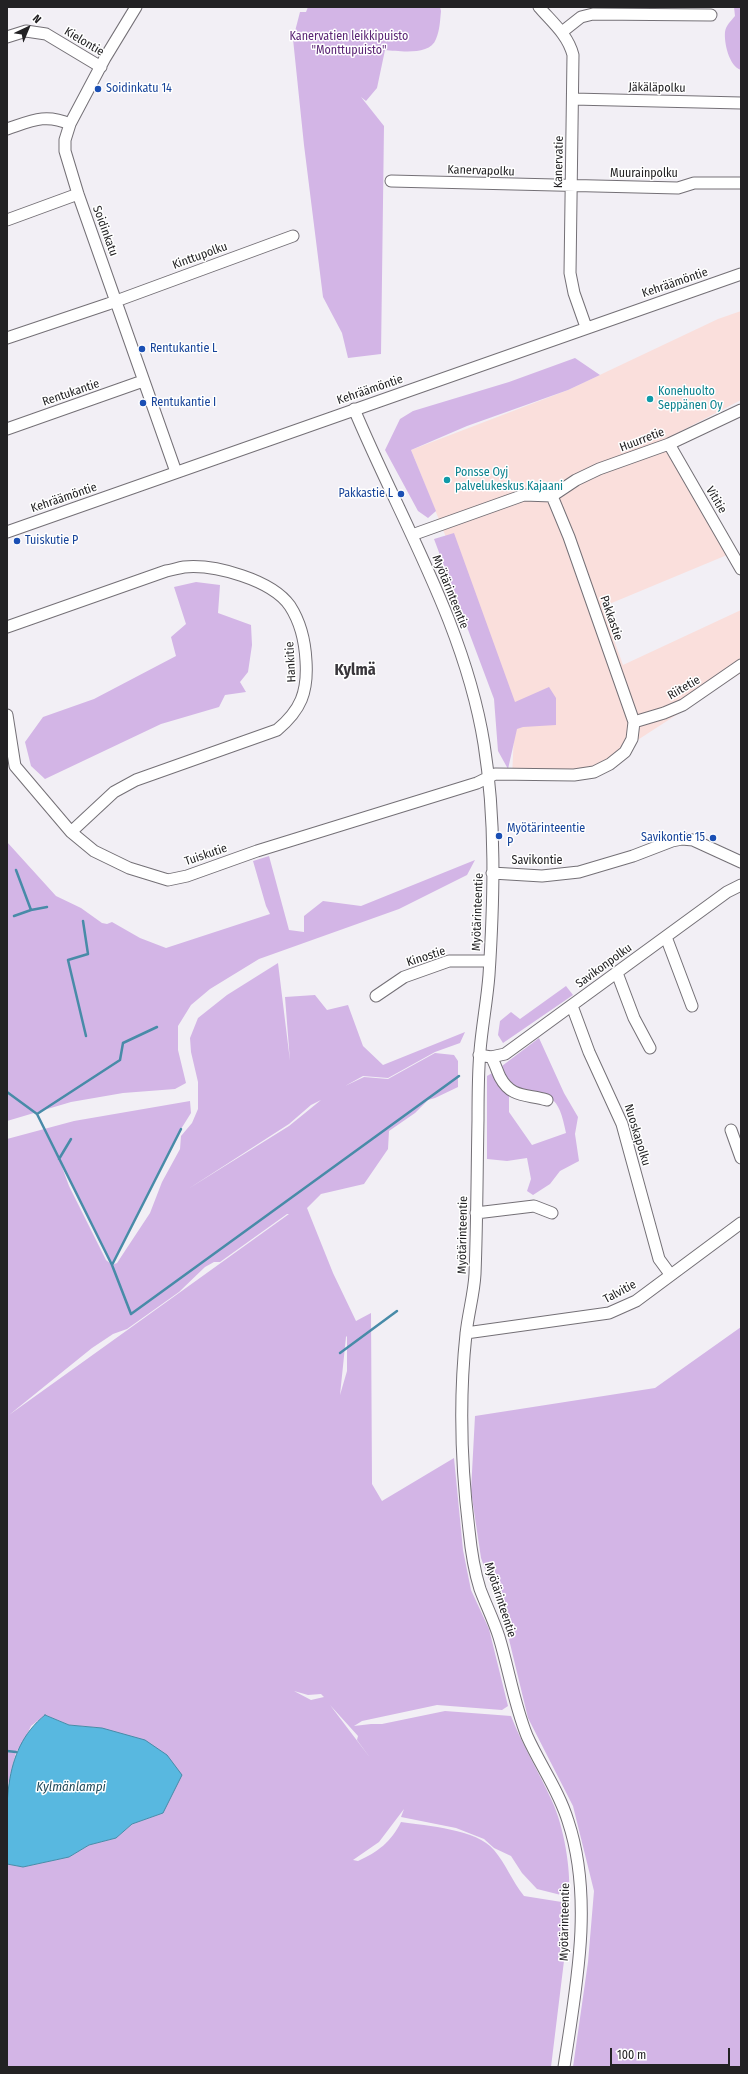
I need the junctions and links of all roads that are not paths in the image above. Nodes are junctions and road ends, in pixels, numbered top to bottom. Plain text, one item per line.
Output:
1 (136, 7) edge
2 (539, 7) edge
3 (712, 16) dead end
4 (562, 32) junction
5 (7, 37) edge
6 (101, 67) junction
7 (573, 100) junction
8 (741, 103) edge
9 (70, 124) junction
10 (7, 129) edge
11 (391, 181) dead end
12 (741, 183) edge
13 (571, 186) junction
14 (78, 194) junction
15 (7, 220) edge
16 (293, 236) dead end
17 (741, 274) edge
18 (116, 300) junction
19 (586, 327) junction
20 (7, 338) edge
21 (143, 381) junction
22 (354, 409) junction
23 (741, 410) edge
24 (7, 429) edge
25 (669, 444) junction
26 (176, 472) junction
27 (552, 496) junction
28 (7, 532) edge
29 (412, 535) junction
30 (741, 569) edge
31 (7, 627) edge
32 (741, 665) edge
33 (7, 715) edge
34 (634, 722) junction
35 (489, 778) junction
36 (71, 832) junction
37 (741, 862) edge
38 (492, 873) junction
39 (741, 884) edge
40 (666, 936) junction
41 (489, 961) junction
42 (617, 973) junction
43 (376, 996) dead end
44 (572, 1006) junction
45 (692, 1006) dead end
46 (650, 1048) dead end
47 (479, 1055) junction
48 (491, 1057) junction
49 (547, 1100) dead end
50 (730, 1130) dead end
51 (741, 1158) edge
52 (476, 1212) junction
53 (552, 1213) dead end
54 (741, 1223) edge
55 (670, 1274) junction
56 (466, 1333) junction
57 (564, 2067) edge

1 - 6 street, Soidinkatu
2 - 4 street, Kanervatie
3 - 4 street
4 - 7 street, Kanervatie
5 - 6 street, Kielontie
6 - 9 street, Soidinkatu
7 - 8 street, Jäkäläpolku
7 - 13 street, Kanervatie
9 - 10 street
9 - 14 street, Soidinkatu
11 - 13 street, Kanervapolku
12 - 13 street, Muurainpolku
13 - 19 street, Kanervatie
14 - 15 street
14 - 18 street, Soidinkatu
16 - 18 street, Kinttupolku
17 - 19 street, Kehräämöntie
18 - 20 street
18 - 21 street, Soidinkatu
19 - 22 street, Kehräämöntie
21 - 24 street, Rentukantie
21 - 26 street, Soidinkatu
22 - 26 street, Kehräämöntie
22 - 29 street, Myötärinteentie
23 - 25 street, Huurretie
25 - 27 street, Huurretie
25 - 30 street, Vititie
26 - 28 street, Kehräämöntie
27 - 29 street
27 - 34 street, Pakkastie
29 - 35 street, Myötärinteentie
31 - 36 street, Hankitie
32 - 34 street, Riitetie
33 - 36 street, Tuiskutie
34 - 35 street, Pakkastie
35 - 36 street, Tuiskutie
35 - 38 street, Myötärinteentie
37 - 38 street, Savikontie
38 - 41 street, Myötärinteentie
39 - 40 street, Savikonpolku
40 - 42 street, Savikonpolku
40 - 45 street
41 - 43 street, Kinostie
41 - 47 street, Myötärinteentie
42 - 44 street, Savikonpolku
42 - 46 street
44 - 48 street, Savikonpolku
44 - 55 street, Nuoskapolku
47 - 48 street, Savikonpolku
47 - 52 street, Myötärinteentie
48 - 49 street
50 - 51 street
52 - 53 street
52 - 56 street, Myötärinteentie
54 - 55 street, Talvitie
55 - 56 street, Talvitie
56 - 57 street, Myötärinteentie

